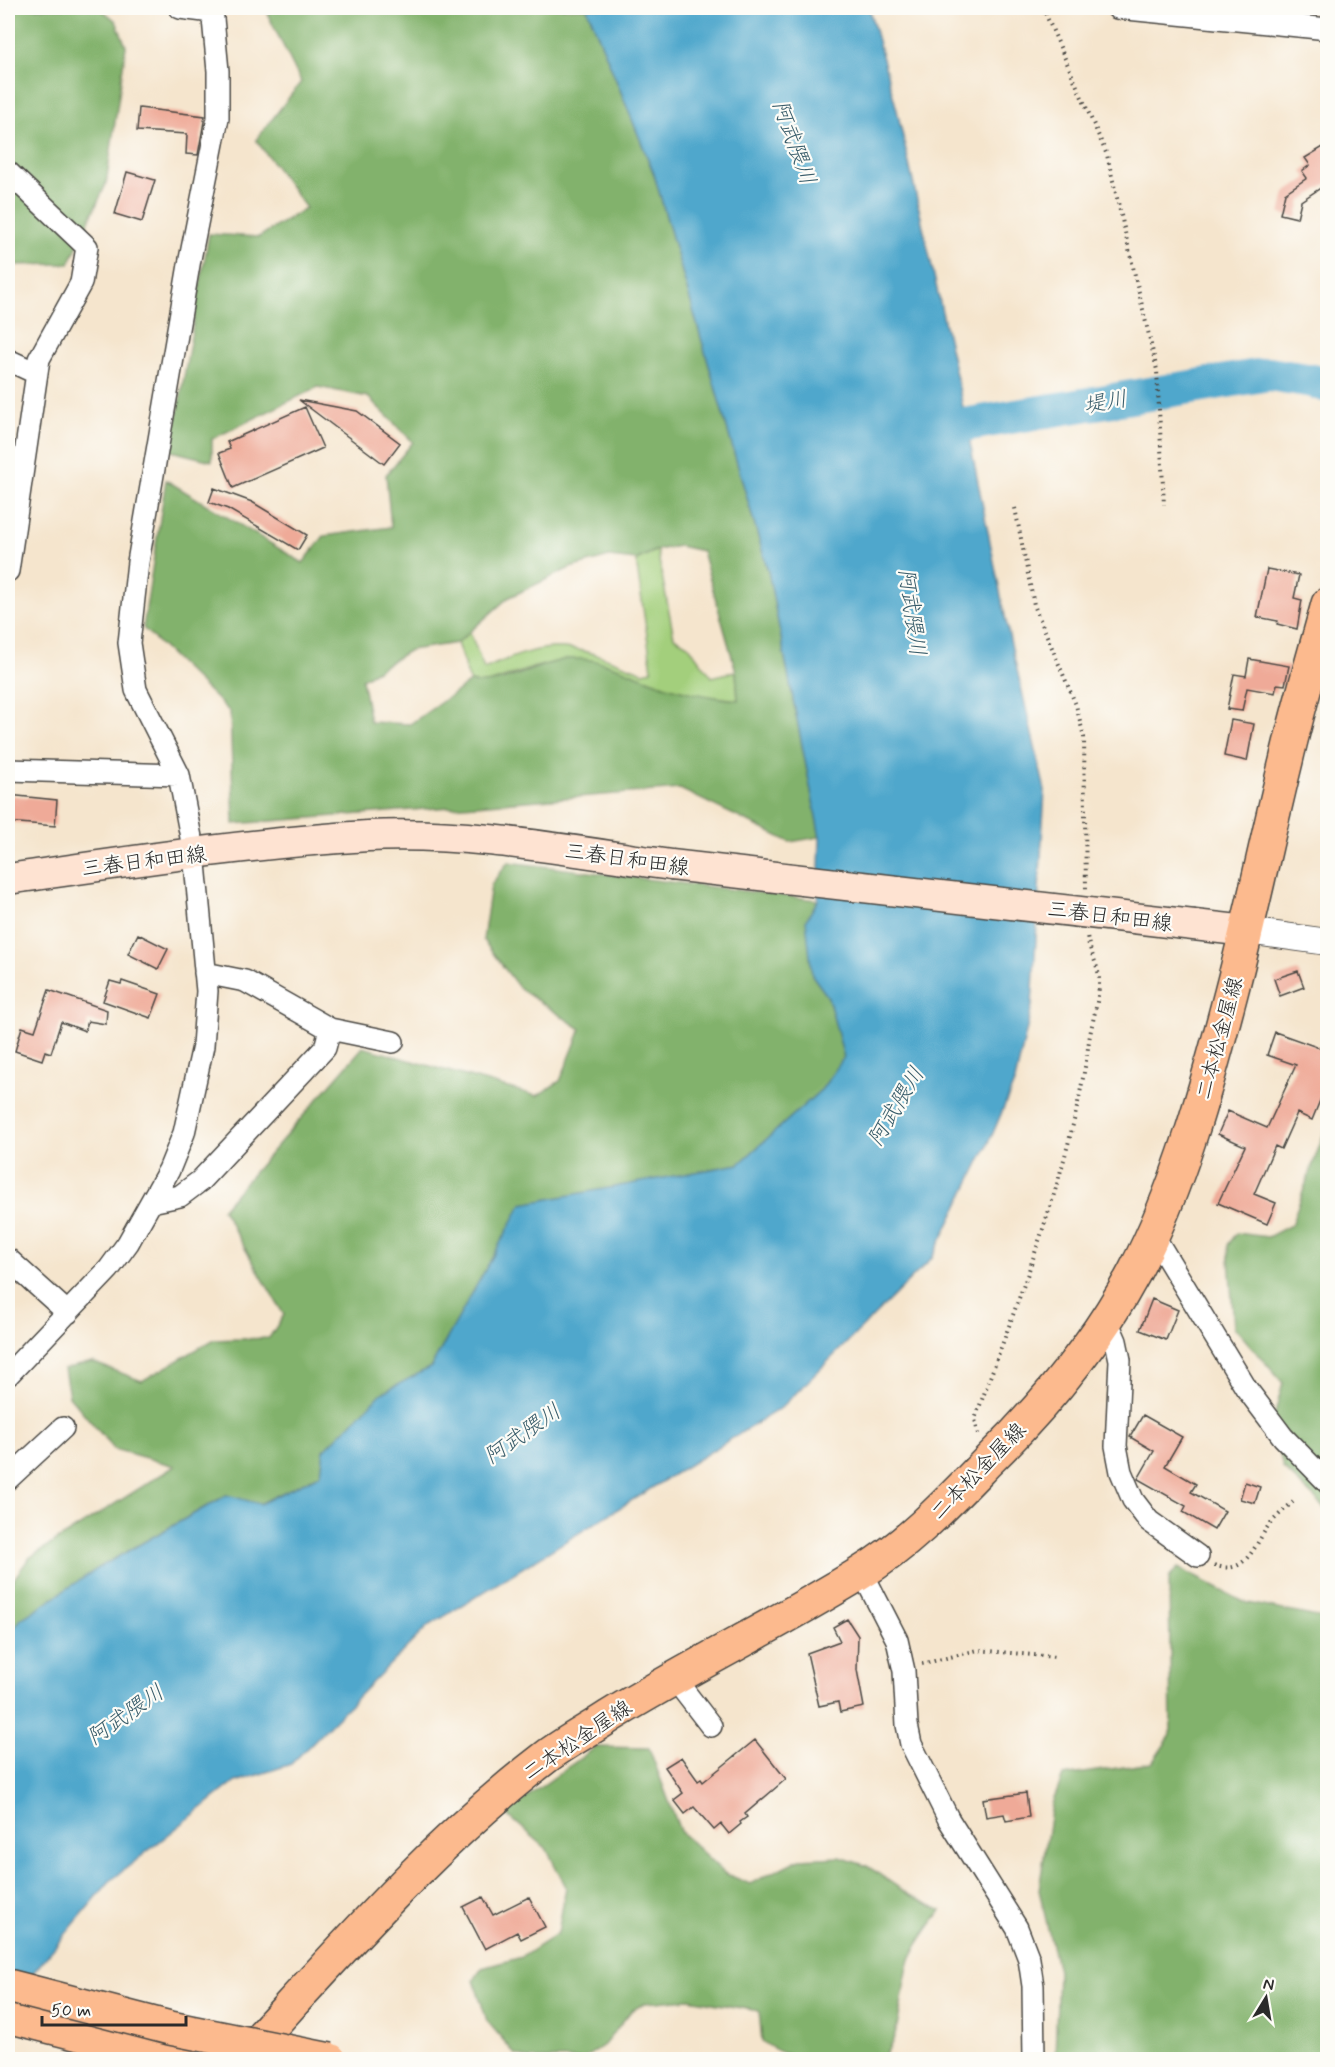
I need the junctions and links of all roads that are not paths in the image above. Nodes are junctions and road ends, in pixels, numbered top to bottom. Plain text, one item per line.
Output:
1 (180, 8) edge
2 (1117, 8) edge
3 (212, 10) edge
4 (1328, 29) edge
5 (8, 172) edge
6 (8, 360) edge
7 (36, 374) junction
8 (12, 498) edge
9 (8, 572) edge
10 (1328, 604) edge
11 (8, 770) edge
12 (179, 775) junction
13 (194, 853) junction
14 (8, 879) edge
15 (1247, 931) junction
16 (1328, 942) edge
17 (205, 973) junction
18 (330, 1029) junction
19 (393, 1042) dead end
20 (151, 1202) junction
21 (1152, 1233) junction
22 (8, 1259) edge
23 (68, 1312) junction
24 (1106, 1318) junction
25 (8, 1375) edge
26 (63, 1428) dead end
27 (8, 1479) edge
28 (1328, 1482) edge
29 (1198, 1556) road end
30 (862, 1572) junction
31 (675, 1678) junction
32 (711, 1726) dead end
33 (8, 1986) edge
34 (8, 2016) edge
35 (182, 2060) edge
36 (240, 2060) edge
37 (330, 2060) edge
38 (1034, 2060) edge

1 - 3 street
2 - 4 street
3 - 12 street
5 - 7 street
6 - 7 street
7 - 8 street
8 - 9 street
10 - 15 main road, 二本松金屋線
11 - 12 street
12 - 13 street
13 - 14 main road, 三春日和田線
13 - 15 main road, 三春日和田線, bridge
13 - 17 street
15 - 16 street
15 - 21 main road, 二本松金屋線
17 - 18 street
17 - 20 street
18 - 19 street
18 - 20 street
20 - 23 street
21 - 24 main road, 二本松金屋線
21 - 28 street
22 - 23 street
23 - 25 street
24 - 29 street
24 - 30 main road, 二本松金屋線
26 - 27 street
30 - 31 main road, 二本松金屋線
30 - 38 street
31 - 32 street
31 - 36 main road, 二本松金屋線
33 - 37 main road, bridge
34 - 35 main road

